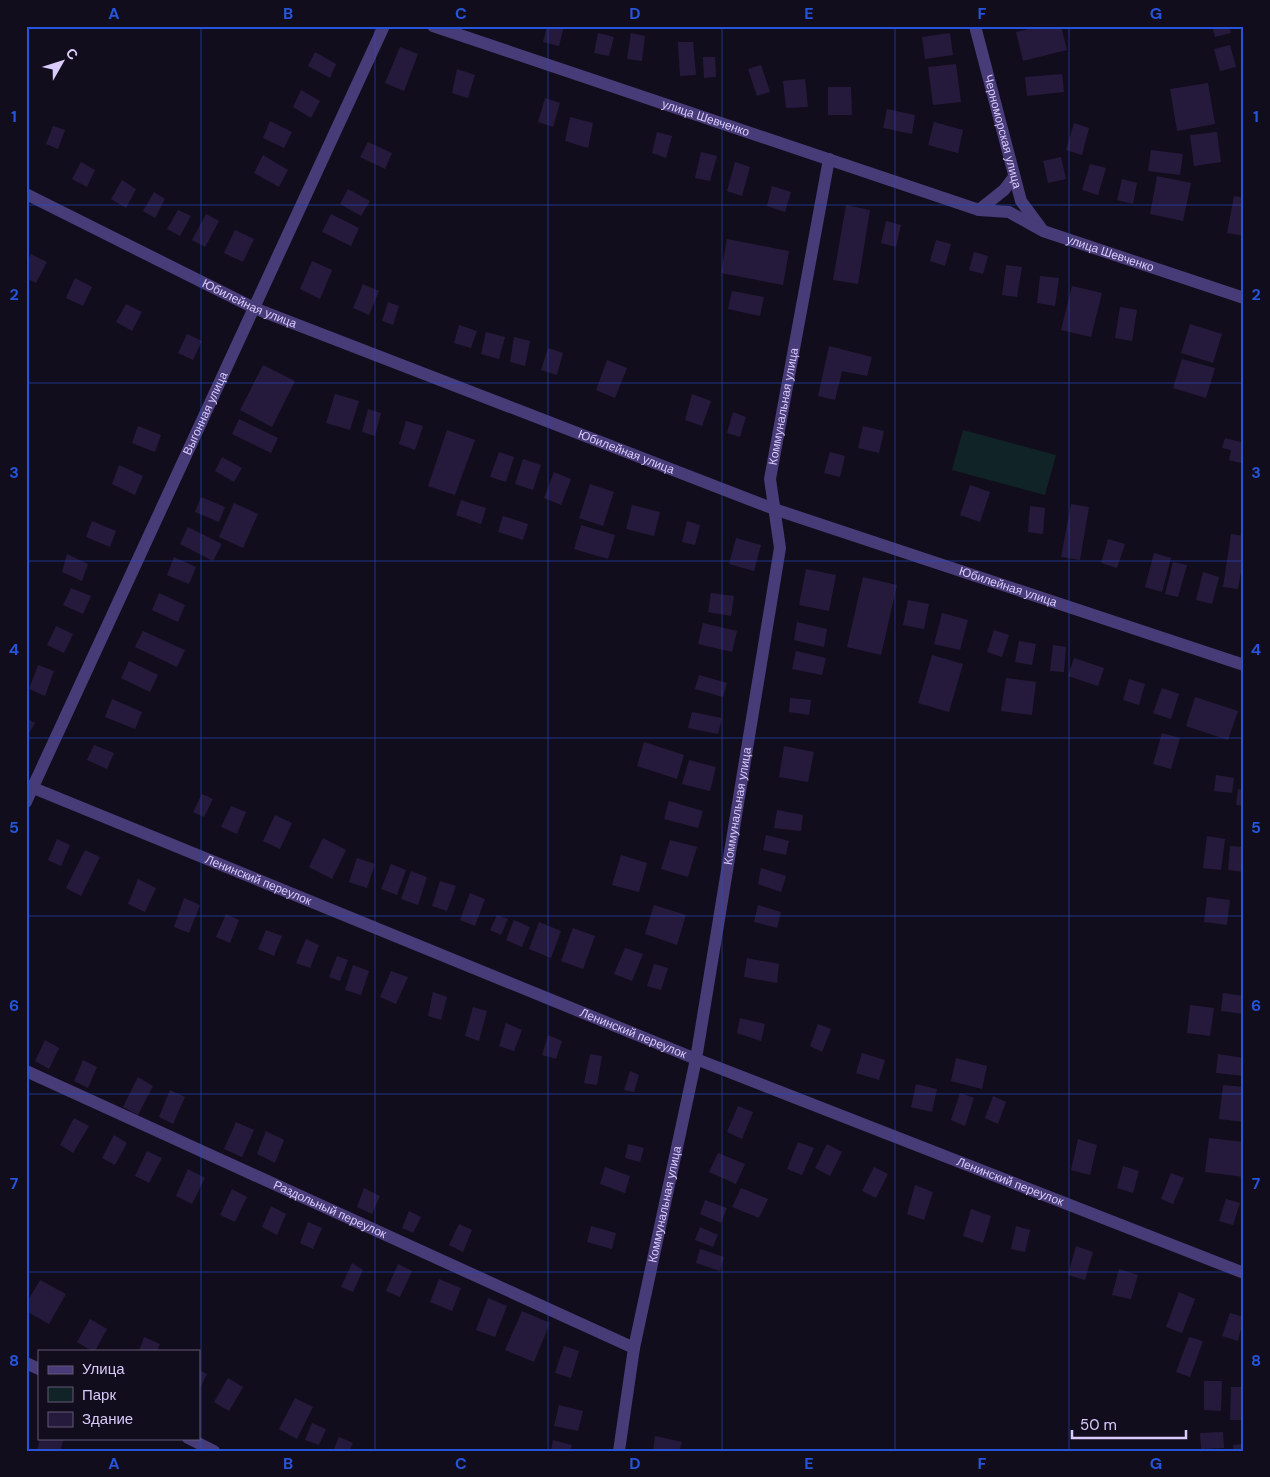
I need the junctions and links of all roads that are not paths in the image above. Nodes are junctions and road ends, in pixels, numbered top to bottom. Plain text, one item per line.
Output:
1 (384, 26) edge
2 (432, 26) edge
3 (975, 26) edge
4 (830, 159) junction
5 (1014, 177) junction
6 (26, 194) edge
7 (979, 210) junction
8 (1043, 230) junction
9 (1244, 298) edge
10 (254, 308) junction
11 (774, 509) junction
12 (1244, 666) edge
13 (30, 786) edge
14 (26, 802) edge
15 (696, 1059) junction
16 (26, 1071) edge
17 (1244, 1273) edge
18 (634, 1348) junction
19 (26, 1363) edge
20 (38, 1369) edge
21 (192, 1440) edge
22 (214, 1451) edge
23 (619, 1451) edge

1 - 10 street, Выгонная улица
2 - 4 street, улица Шевченко
3 - 5 street, Черноморская улица
4 - 7 street, улица Шевченко
4 - 11 street, Коммунальная улица
5 - 7 street
5 - 8 street, Черноморская улица
6 - 10 street, Юбилейная улица
7 - 8 street, улица Шевченко
8 - 9 street, улица Шевченко
10 - 11 street, Юбилейная улица
10 - 13 street, Выгонная улица
11 - 12 street, Юбилейная улица
11 - 15 street, Коммунальная улица
13 - 14 street, Выгонная улица
13 - 15 street, Ленинский переулок
15 - 17 street, Ленинский переулок
15 - 18 street, Коммунальная улица
16 - 18 street, Раздольный переулок
18 - 23 street, Коммунальная улица
19 - 20 street
21 - 22 street

